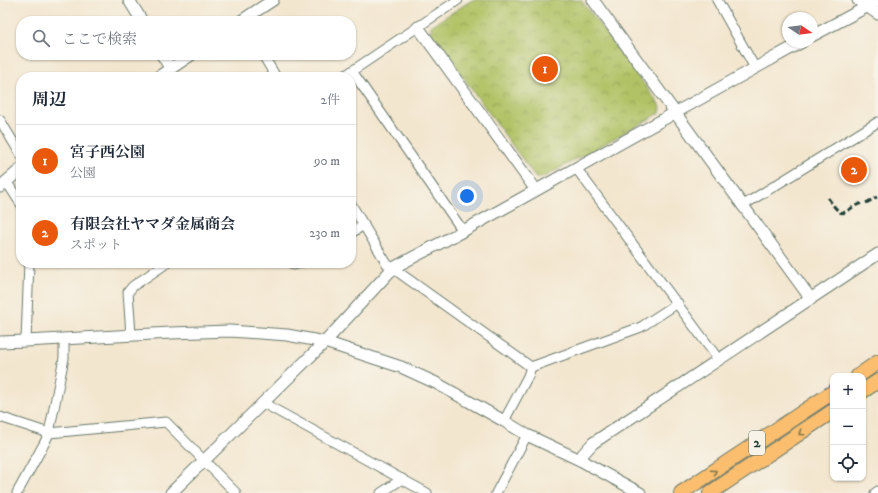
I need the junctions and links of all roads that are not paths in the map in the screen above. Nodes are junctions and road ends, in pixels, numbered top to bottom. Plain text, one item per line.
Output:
1 (129, 0) edge
2 (273, 0) edge
3 (458, 0) edge
4 (593, 0) edge
5 (717, 0) edge
6 (858, 0) edge
7 (878, 1) edge
8 (868, 6) junction
9 (878, 14) edge
10 (139, 16) edge
11 (249, 16) edge
12 (418, 27) junction
13 (818, 33) edge
14 (791, 48) edge
15 (165, 60) edge
16 (186, 60) edge
17 (266, 60) edge
18 (755, 68) junction
19 (352, 71) edge
20 (172, 72) edge
21 (174, 72) edge
22 (273, 72) edge
23 (356, 77) edge
24 (674, 113) junction
25 (0, 120) edge
26 (878, 122) edge
27 (16, 147) edge
28 (576, 168) junction
29 (16, 173) edge
30 (3, 184) edge
31 (536, 190) junction
32 (16, 198) edge
33 (742, 206) junction
34 (356, 212) edge
35 (364, 225) junction
36 (356, 230) edge
37 (463, 231) junction
38 (878, 254) edge
39 (29, 268) edge
40 (160, 268) edge
41 (393, 268) junction
42 (811, 299) junction
43 (678, 304) junction
44 (131, 335) junction
45 (64, 339) junction
46 (26, 341) junction
47 (0, 342) edge
48 (325, 342) junction
49 (719, 360) junction
50 (878, 362) edge
51 (531, 367) junction
52 (862, 373) edge
53 (878, 381) edge
54 (866, 389) edge
55 (830, 394) edge
56 (263, 403) junction
57 (830, 413) edge
58 (0, 417) edge
59 (504, 421) junction
60 (49, 433) junction
61 (527, 435) junction
62 (204, 459) junction
63 (580, 460) junction
64 (402, 479) junction
65 (878, 491) edge
66 (17, 493) edge
67 (171, 493) edge
68 (236, 493) edge
69 (381, 493) edge
70 (427, 493) edge
71 (496, 493) edge
72 (640, 493) edge
73 (681, 493) edge
74 (710, 493) edge
75 (875, 493) edge

1 - 10 street
2 - 11 street
3 - 12 street
4 - 24 street
5 - 18 street
6 - 8 street
7 - 8 street
8 - 9 street
8 - 13 street
12 - 19 street
12 - 31 street
14 - 18 street
15 - 20 street
16 - 21 street
17 - 22 street
18 - 24 street
23 - 37 street
24 - 28 street
24 - 33 street
25 - 27 street
26 - 33 street
28 - 31 street
28 - 43 street
29 - 30 street
30 - 32 street
31 - 37 street
33 - 42 street
34 - 35 street
35 - 36 street
35 - 41 street
37 - 41 street
38 - 42 street
39 - 46 street
40 - 44 street
41 - 48 street
41 - 51 street
42 - 49 street
43 - 49 street
43 - 51 street
44 - 45 street
44 - 48 street
45 - 46 street
45 - 60 street
46 - 47 street
48 - 56 street
48 - 59 street
49 - 63 street
50 - 52 main road
51 - 59 street
53 - 54 main road
73 -> 55 main road, 2
56 - 62 street
56 - 64 street
57 -> 74 main road, 2
58 - 60 street
59 - 61 street
60 - 62 street
60 - 66 street
61 - 63 street
61 - 71 street
62 - 67 street
62 - 68 street
63 - 72 street
64 - 69 street
64 - 70 street
65 - 75 street

